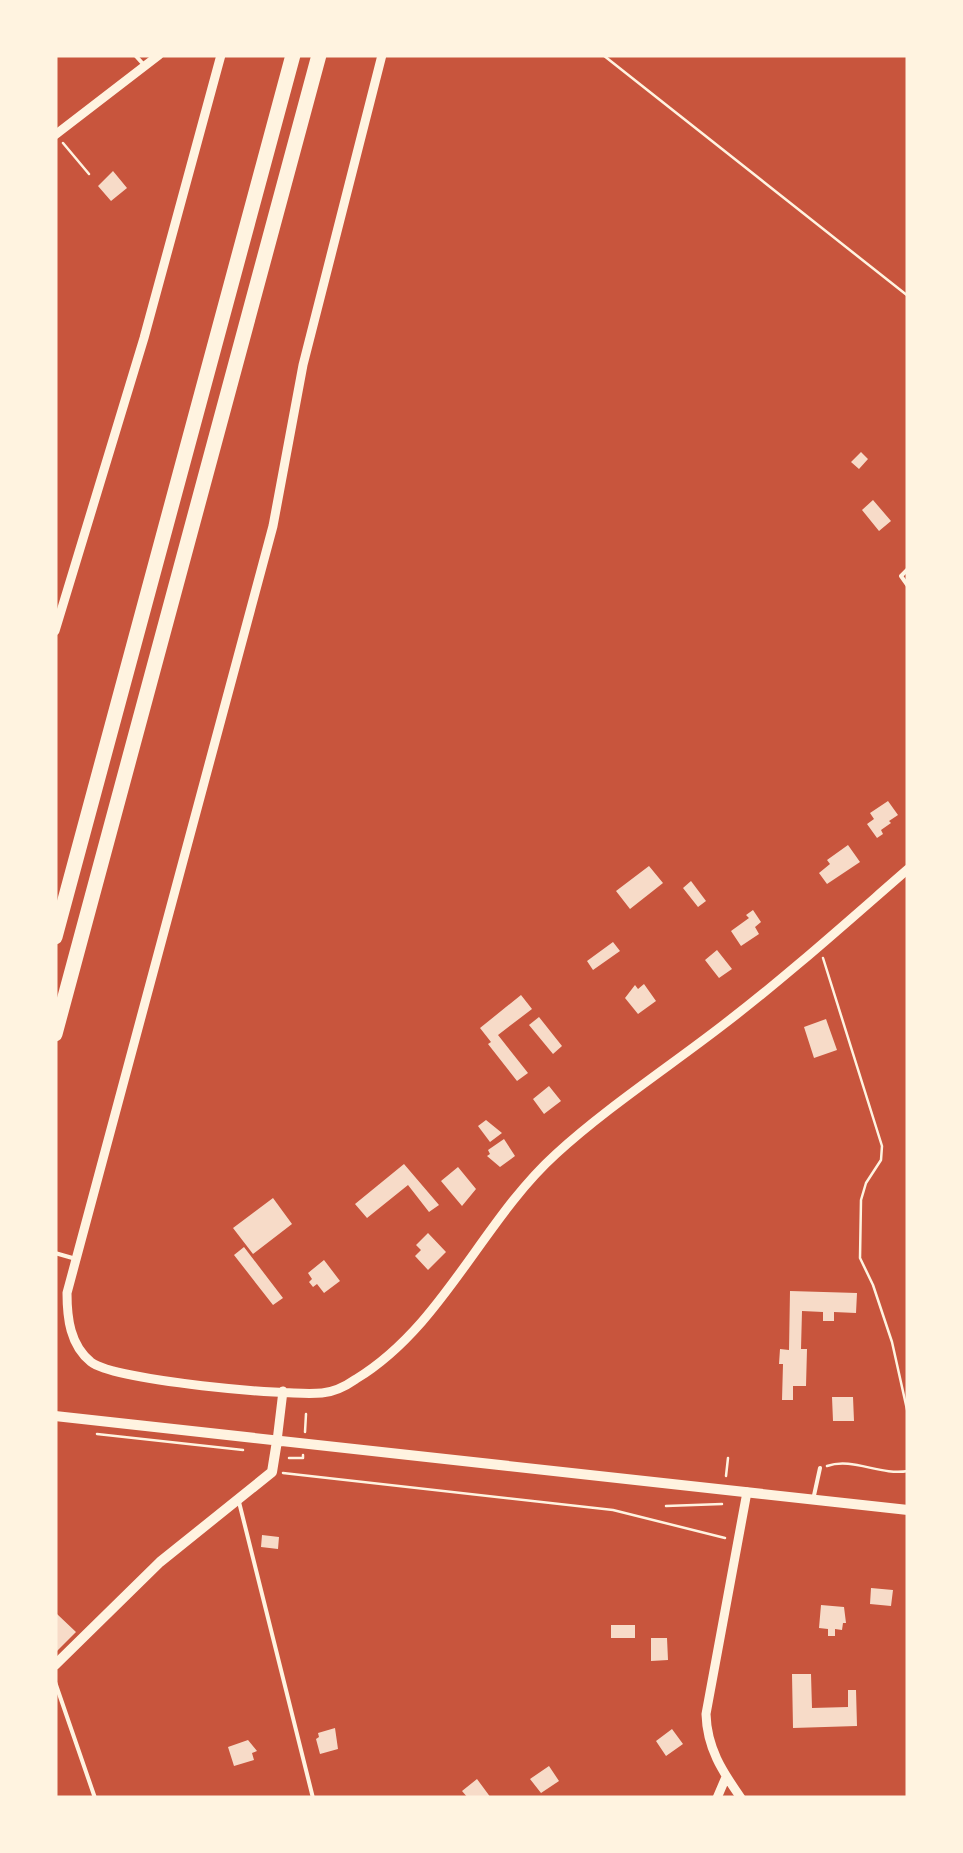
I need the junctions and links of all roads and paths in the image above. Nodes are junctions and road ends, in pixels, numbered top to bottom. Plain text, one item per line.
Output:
1 (135, 55) edge
2 (159, 55) edge
3 (221, 55) edge
4 (293, 55) edge
5 (320, 55) edge
6 (382, 55) edge
7 (602, 55) edge
8 (144, 65) junction
9 (56, 135) edge
10 (89, 174) dead end
11 (908, 296) edge
12 (908, 570) edge
13 (908, 586) edge
14 (55, 630) edge
15 (908, 869) edge
16 (55, 937) edge
17 (819, 947) junction
18 (55, 1034) edge
19 (55, 1253) edge
20 (76, 1258) junction
21 (282, 1392) junction
22 (908, 1414) edge
23 (61, 1417) edge
24 (277, 1440) junction
25 (820, 1468) joint
26 (908, 1471) edge
27 (272, 1472) junction
28 (747, 1492) junction
29 (238, 1498) junction
30 (814, 1500) junction
31 (908, 1510) edge
32 (740, 1542) junction
33 (55, 1664) edge
34 (55, 1682) edge
35 (726, 1777) junction
36 (95, 1798) edge
37 (312, 1798) edge
38 (717, 1798) edge
39 (741, 1798) edge

1 - 8 lane
2 - 8 street
3 - 14 street
4 - 16 highway
5 - 18 highway
6 - 20 street
7 - 11 path
8 - 9 street
9 - 10 path
12 - 13 lane
15 - 17 street
17 - 21 street
17 - 22 path
19 - 20 lane
20 - 21 street
21 - 24 street
23 - 24 street
24 - 27 street
24 - 28 street
25 - 26 path
25 - 30 lane
27 - 29 street
27 - 32 path
28 - 30 street
28 - 32 street
29 - 33 street
29 - 37 lane
30 - 31 street
32 - 35 street
34 - 36 lane
35 - 38 street
35 - 39 street

